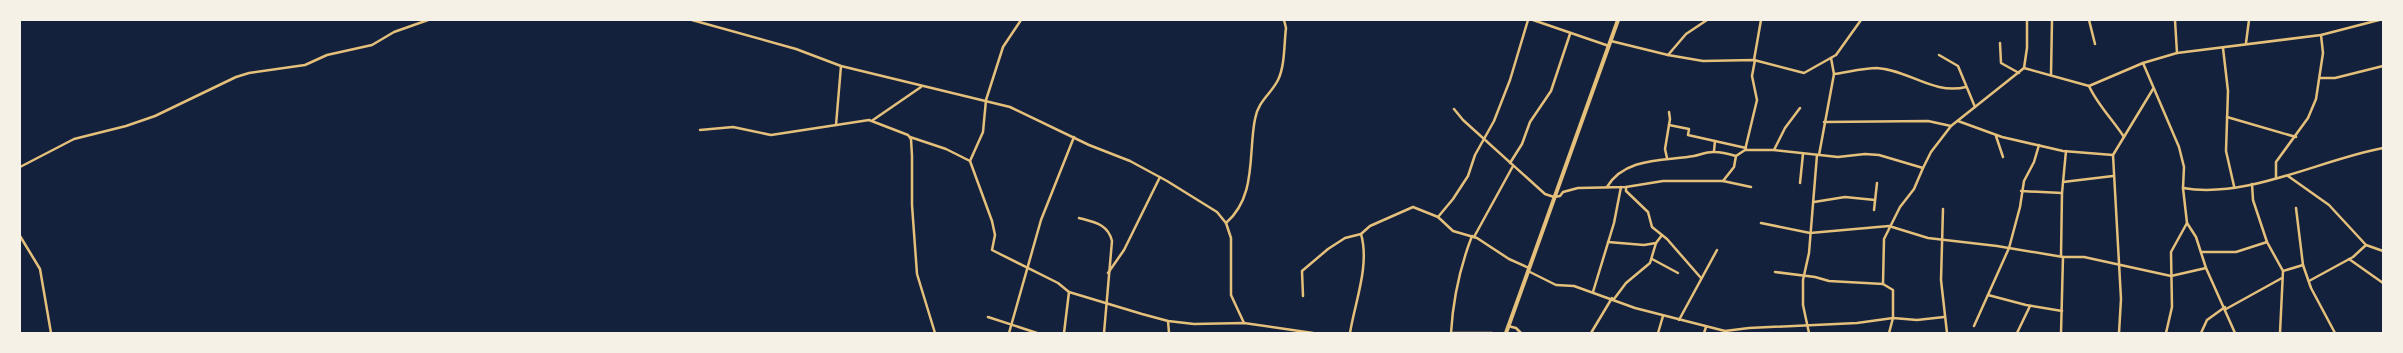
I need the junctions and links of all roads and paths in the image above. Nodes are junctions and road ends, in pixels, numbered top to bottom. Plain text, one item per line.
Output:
1 (428, 20) edge
2 (692, 20) edge
3 (1021, 20) edge
4 (1284, 20) edge
5 (1528, 20) edge
6 (1533, 20) edge
7 (1618, 20) edge
8 (1707, 20) edge
9 (1761, 20) edge
10 (1861, 20) edge
11 (2027, 20) edge
12 (2052, 20) edge
13 (2089, 20) edge
14 (2175, 20) edge
15 (2249, 20) edge
16 (2379, 20) edge
17 (1570, 34) junction
18 (2321, 35) junction
19 (1610, 43) junction
20 (2000, 43) dead end
21 (2246, 43) junction
22 (2095, 44) dead end
23 (2222, 48) junction
24 (2177, 53) junction
25 (1939, 55) dead end
26 (1668, 56) junction
27 (1831, 58) junction
28 (1755, 60) junction
29 (2143, 63) junction
30 (841, 66) junction
31 (2383, 66) edge
32 (2024, 68) junction
33 (2019, 72) junction
34 (1834, 74) junction
35 (2051, 76) junction
36 (2320, 78) junction
37 (2089, 86) junction
38 (921, 87) junction
39 (1966, 87) junction
40 (2153, 89) junction
41 (986, 100) junction
42 (1976, 107) junction
43 (1800, 108) dead end
44 (1454, 109) dead end
45 (1669, 112) dead end
46 (2227, 117) junction
47 (872, 120) junction
48 (1958, 121) junction
49 (1824, 122) junction
50 (836, 125) junction
51 (1669, 125) junction
52 (1951, 126) junction
53 (700, 130) dead end
54 (1996, 135) junction
55 (1074, 136) junction
56 (910, 137) junction
57 (2124, 137) junction
58 (2296, 137) junction
59 (1483, 138) junction
60 (1715, 141) junction
61 (2039, 145) junction
62 (2383, 148) edge
63 (1746, 149) junction
64 (1774, 150) junction
65 (1714, 151) junction
66 (2066, 151) junction
67 (1803, 154) junction
68 (1818, 155) junction
69 (2113, 155) junction
70 (1736, 156) junction
71 (2003, 157) dead end
72 (1667, 158) junction
73 (970, 160) junction
74 (1510, 163) junction
75 (1514, 166) junction
76 (20, 167) edge
77 (1923, 168) junction
78 (2287, 175) junction
79 (2113, 176) junction
80 (1160, 177) junction
81 (2276, 178) junction
82 (1723, 181) junction
83 (2063, 182) junction
84 (1800, 183) dead end
85 (1877, 183) dead end
86 (2252, 184) junction
87 (2234, 186) junction
88 (1607, 187) junction
89 (1621, 187) junction
90 (1626, 187) junction
91 (1751, 187) dead end
92 (2183, 188) junction
93 (2021, 191) junction
94 (2062, 193) junction
95 (1554, 198) junction
96 (1875, 200) junction
97 (1814, 202) junction
98 (2296, 208) dead end
99 (1943, 209) dead end
100 (1874, 210) dead end
101 (1438, 217) junction
102 (1078, 218) dead end
103 (2186, 222) junction
104 (1226, 223) junction
105 (1761, 223) dead end
106 (1889, 226) junction
107 (1361, 234) junction
108 (1810, 234) junction
109 (1662, 235) junction
110 (20, 236) edge
111 (1473, 237) junction
112 (1942, 240) junction
113 (1608, 242) junction
114 (2267, 242) junction
115 (1656, 243) junction
116 (2366, 245) junction
117 (2009, 248) junction
118 (1717, 250) dead end
119 (2201, 252) junction
120 (2383, 252) edge
121 (2062, 256) junction
122 (1652, 259) junction
123 (2349, 259) junction
124 (2118, 265) junction
125 (2303, 265) junction
126 (2206, 268) junction
127 (1028, 269) junction
128 (1528, 269) junction
129 (2283, 271) junction
130 (1775, 272) dead end
131 (1678, 273) dead end
132 (1108, 274) junction
133 (1804, 276) junction
134 (2173, 276) junction
135 (1701, 278) junction
136 (2282, 278) junction
137 (2309, 281) junction
138 (2383, 283) edge
139 (1883, 284) junction
140 (1069, 292) junction
141 (1593, 292) junction
142 (1988, 295) junction
143 (1303, 296) dead end
144 (1613, 298) junction
145 (1106, 304) junction
146 (2030, 306) junction
147 (2225, 308) junction
148 (2062, 311) junction
149 (988, 316) dead end
150 (1663, 316) junction
151 (1944, 317) junction
152 (1893, 318) junction
153 (1679, 320) junction
154 (1168, 321) junction
155 (1244, 323) junction
156 (1011, 325) junction
157 (1508, 326) junction
158 (1974, 326) dead end
159 (1706, 327) junction
160 (1808, 327) junction
161 (1305, 332) edge
162 (51, 333) edge
163 (935, 333) edge
164 (1009, 333) edge
165 (1037, 333) edge
166 (1064, 333) edge
167 (1104, 333) edge
168 (1169, 333) edge
169 (1313, 333) edge
170 (1350, 333) edge
171 (1451, 333) edge
172 (1492, 333) edge
173 (1506, 333) edge
174 (1521, 333) edge
175 (1591, 333) edge
176 (1658, 333) edge
177 (1704, 333) edge
178 (1809, 333) edge
179 (1889, 333) edge
180 (1947, 333) edge
181 (2017, 333) edge
182 (2061, 333) edge
183 (2119, 333) edge
184 (2166, 333) edge
185 (2200, 333) edge
186 (2235, 333) edge
187 (2280, 333) edge
188 (2335, 333) edge

1 - 76 street
2 - 30 street
3 - 41 street
4 - 104 street
5 - 59 street
6 - 17 street
7 - 19 highway
8 - 26 street
9 - 28 street
10 - 27 street
11 - 32 street
12 - 35 street
13 - 22 street
14 - 24 street
15 - 21 street
16 - 18 street
17 - 19 street
17 - 74 street
18 - 21 street
18 - 36 street
19 - 26 street
19 - 95 highway
20 - 33 street
21 - 23 street
23 - 24 street
23 - 46 street
24 - 29 street
25 - 39 street
26 - 28 street
27 - 28 street
27 - 34 street
28 - 63 street
29 - 37 street
29 - 40 street
30 - 38 street
30 - 50 street
31 - 36 street
32 - 33 street
32 - 35 street
33 - 42 street
34 - 39 street
34 - 49 street
35 - 37 street
36 - 58 street
37 - 57 street
38 - 41 street
38 - 47 street
39 - 42 street
40 - 57 street
40 - 92 street
41 - 55 street
41 - 73 street
42 - 48 street
43 - 64 street
44 - 59 street
45 - 51 street
46 - 58 street
46 - 87 street
47 - 50 street
47 - 56 street
48 - 52 street
48 - 54 street
49 - 52 street
49 - 68 street
50 - 53 street
51 - 60 street
51 - 72 street
52 - 77 street
54 - 61 street
54 - 71 street
55 - 80 street
55 - 127 street
56 - 73 street
56 - 163 street
57 - 69 street
58 - 81 street
59 - 74 street
59 - 101 street
60 - 63 street
60 - 65 street
61 - 66 street
61 - 93 street
62 - 78 street
63 - 64 street
63 - 70 street
64 - 67 street
65 - 70 street
65 - 72 street
66 - 69 street
66 - 83 street
67 - 68 street
67 - 84 street
68 - 77 street
68 - 97 street
69 - 79 street
70 - 82 street
72 - 88 street
73 - 127 street
74 - 75 street
75 - 95 street
75 - 111 street
77 - 106 street
78 - 81 street
78 - 116 street
79 - 83 street
79 - 124 street
80 - 104 street
80 - 132 street
81 - 86 street
82 - 90 street
82 - 91 street
83 - 94 street
85 - 96 street
86 - 87 street
86 - 114 street
87 - 92 street
88 - 89 street
88 - 95 street
89 - 90 street
89 - 113 street
90 - 109 street
92 - 103 street
93 - 94 street
93 - 117 street
94 - 121 street
95 - 128 highway
96 - 97 street
96 - 100 street
97 - 108 street
98 - 125 street
99 - 112 street
101 - 107 street
101 - 111 street
102 - 132 street
103 - 119 street
103 - 134 street
104 - 155 street
105 - 108 street
106 - 108 street
106 - 112 street
106 - 139 street
107 - 143 street
107 - 170 street
108 - 133 street
109 - 115 street
109 - 135 street
110 - 162 street
111 - 128 street
111 - 171 street
112 - 117 street
112 - 151 street
113 - 115 street
113 - 141 street
114 - 119 street
114 - 129 street
115 - 122 street
116 - 120 street
116 - 123 street
117 - 121 street
117 - 142 street
118 - 135 street
119 - 126 street
121 - 124 street
121 - 148 street
122 - 131 street
122 - 144 street
123 - 137 street
123 - 138 street
124 - 134 street
124 - 183 street
125 - 129 street
125 - 137 street
126 - 134 street
126 - 147 street
127 - 140 street
127 - 156 street
128 - 141 street
128 - 157 highway
129 - 136 street
130 - 133 street
132 - 145 street
133 - 139 street
133 - 160 street
134 - 184 street
135 - 153 street
136 - 147 street
136 - 187 street
137 - 188 street
139 - 152 street
140 - 145 street
140 - 166 street
141 - 144 street
142 - 146 street
142 - 158 street
144 - 150 street
144 - 175 street
145 - 154 street
145 - 167 street
146 - 148 street
146 - 181 street
147 - 185 street
147 - 186 street
148 - 182 street
149 - 156 street
150 - 153 street
150 - 176 street
151 - 152 street
151 - 180 street
152 - 160 street
152 - 179 street
153 - 159 street
154 - 155 street
154 - 168 street
155 - 161 street
156 - 164 street
156 - 165 street
157 - 173 highway
157 - 174 street
159 - 160 street
159 - 177 street
160 - 178 street
161 - 169 street
171 - 172 street

